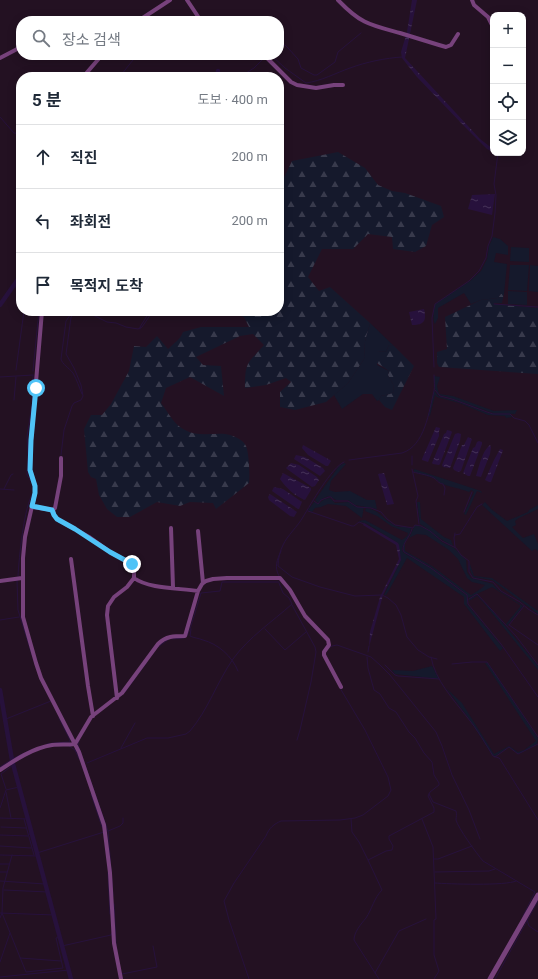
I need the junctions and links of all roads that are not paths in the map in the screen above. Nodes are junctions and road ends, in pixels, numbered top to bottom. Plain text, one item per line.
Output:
1 (170, 0) edge
2 (187, 0) edge
3 (338, 0) edge
4 (472, 0) edge
5 (146, 16) edge
6 (198, 16) edge
7 (490, 21) edge
8 (458, 34) dead end
9 (16, 50) edge
10 (0, 58) edge
11 (98, 60) edge
12 (269, 60) edge
13 (87, 72) edge
14 (281, 72) edge
15 (284, 75) edge
16 (343, 85) dead end
17 (42, 316) edge
18 (61, 458) dead end
19 (32, 506) junction
20 (52, 510) junction
21 (171, 528) dead end
22 (198, 531) dead end
23 (71, 559) dead end
24 (22, 578) junction
25 (134, 578) junction
26 (0, 581) edge
27 (204, 583) junction
28 (174, 588) junction
29 (198, 591) junction
30 (341, 686) dead end
31 (117, 698) junction
32 (93, 716) junction
33 (74, 744) junction
34 (0, 770) edge
35 (538, 895) edge
36 (121, 979) edge
37 (490, 979) edge

1 - 5 street
2 - 6 street
3 - 8 street
4 - 7 street
9 - 10 street
11 - 13 street
12 - 14 street
15 - 16 street
17 - 19 street
18 - 20 street
19 - 20 street
19 - 24 street
20 - 25 street
21 - 28 street
22 - 27 street
23 - 32 street
24 - 26 street
24 - 33 street
25 - 28 street
25 - 31 street
27 - 29 street
27 - 30 street
28 - 29 street
29 - 31 street
31 - 32 street
32 - 33 street
33 - 34 street
33 - 36 street
35 - 37 street

